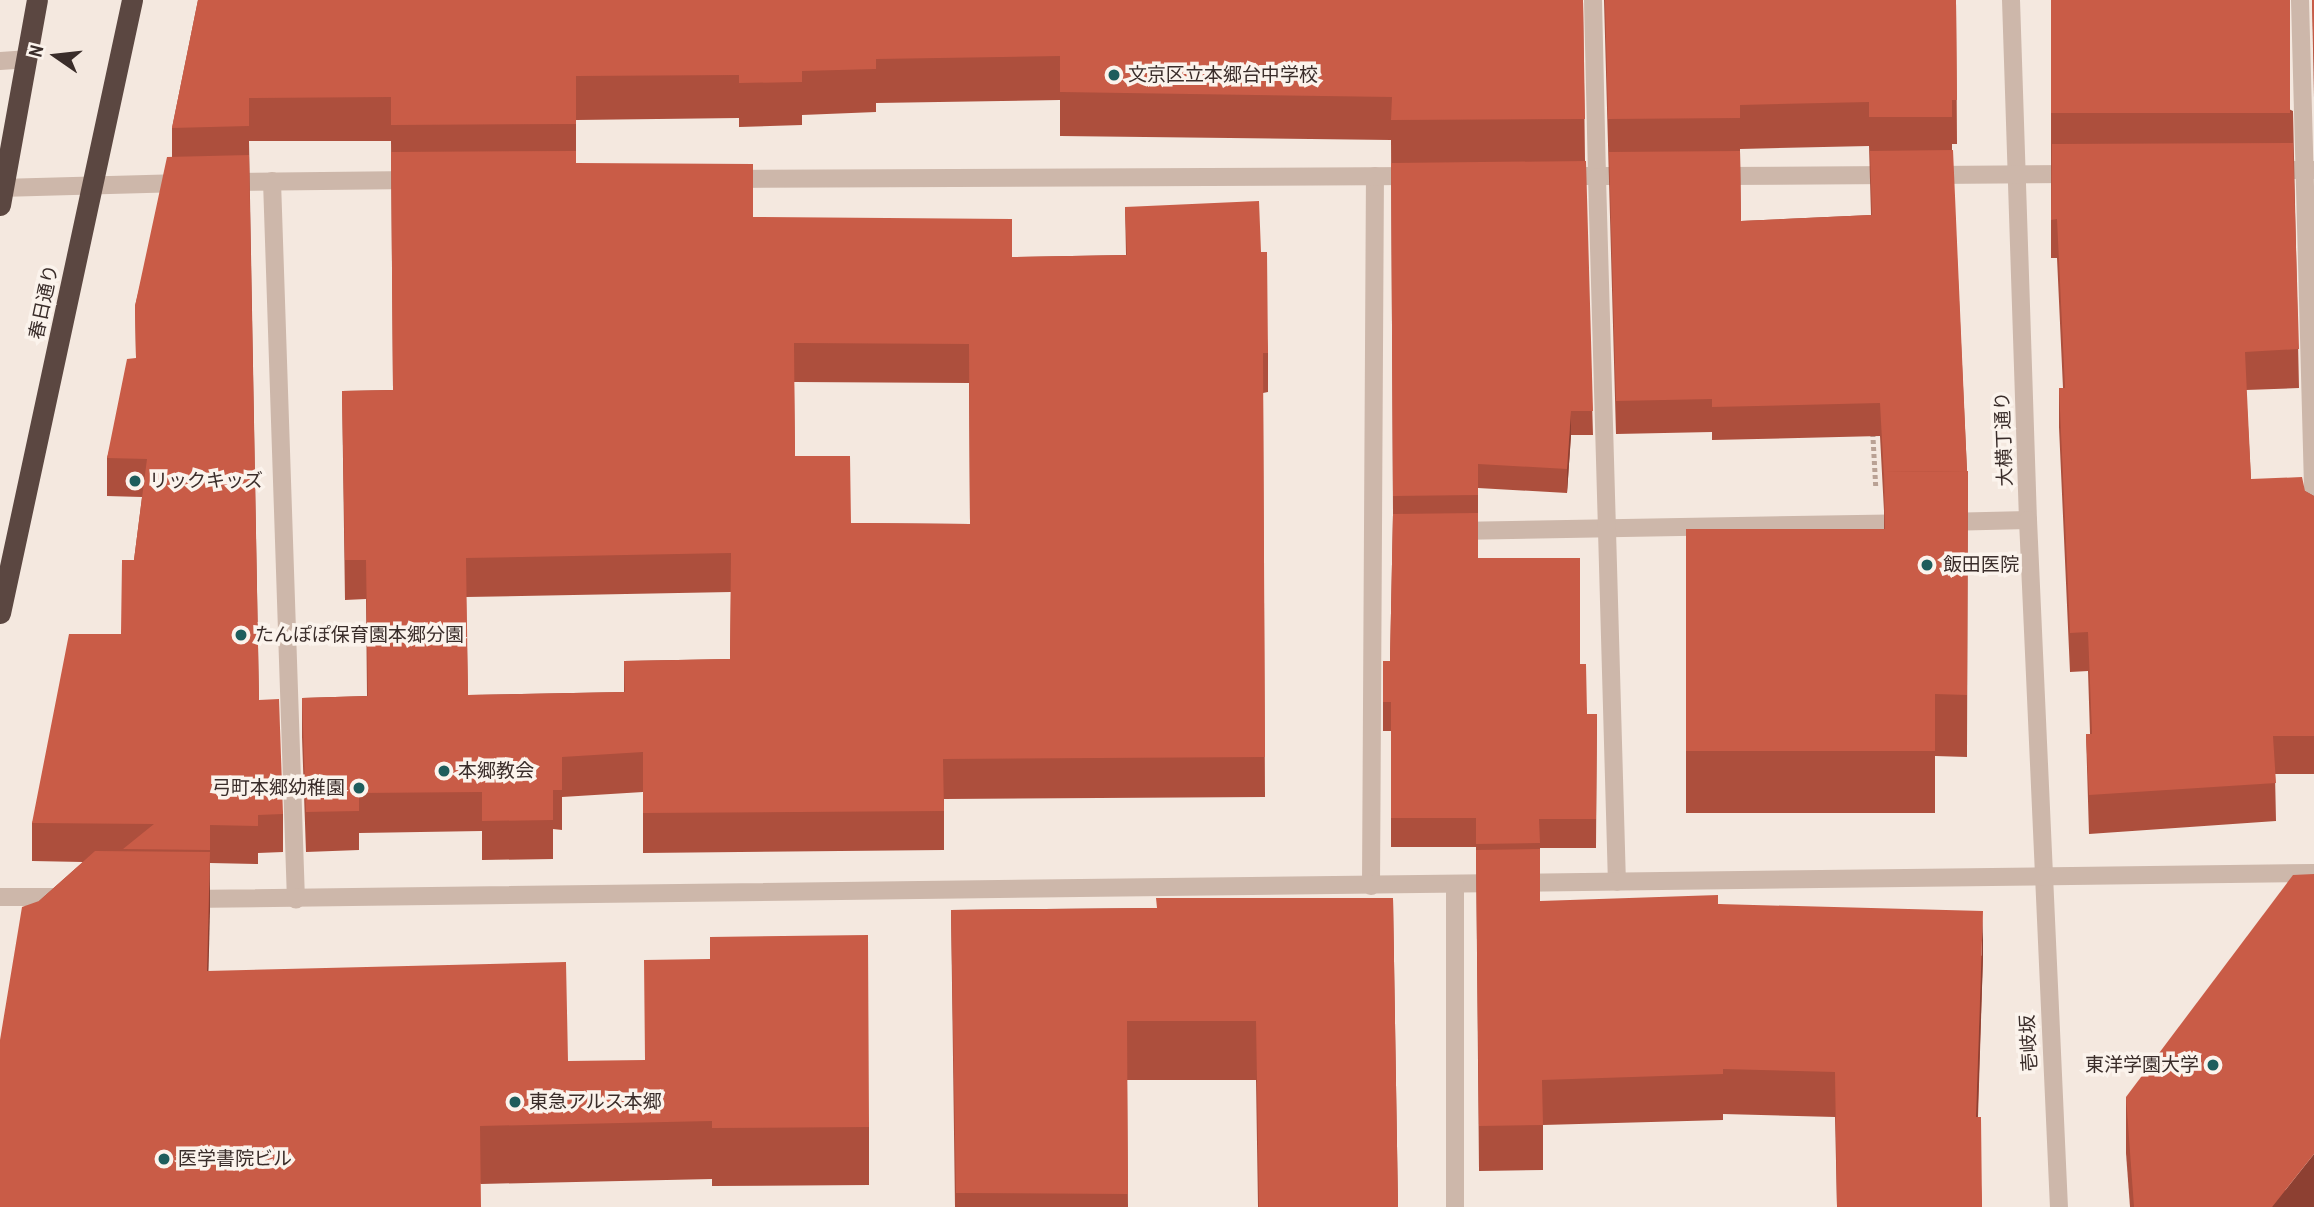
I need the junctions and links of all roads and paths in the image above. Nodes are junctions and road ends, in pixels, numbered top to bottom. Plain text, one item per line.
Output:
1 (37, 0) edge
2 (132, 0) edge
3 (1593, 0) edge
4 (2011, 0) edge
5 (2300, 0) edge
6 (26, 59) junction
7 (0, 61) edge
8 (2308, 170) edge
9 (2251, 171) edge
10 (2092, 173) edge
11 (2015, 175) junction
12 (1375, 176) junction
13 (1430, 176) edge
14 (1542, 176) edge
15 (1653, 176) edge
16 (1695, 176) edge
17 (1597, 177) junction
18 (719, 179) edge
19 (439, 180) edge
20 (272, 181) junction
21 (92, 184) junction
22 (1, 193) edge
23 (1873, 426) edge
24 (2028, 520) junction
25 (1877, 523) junction
26 (2314, 523) edge
27 (1606, 528) junction
28 (1428, 531) edge
29 (0, 613) edge
30 (2314, 873) edge
31 (2042, 877) junction
32 (1616, 882) junction
33 (1455, 884) junction
34 (1371, 886) junction
35 (0, 897) edge
36 (88, 898) edge
37 (171, 898) edge
38 (296, 900) junction
39 (1455, 1207) edge
40 (2059, 1207) edge

1 - 6 highway
2 - 21 highway, 春日通り
3 - 17 street
4 - 11 street, 大横丁通り
5 - 8 street
6 - 7 street
6 - 22 highway
8 - 9 street
8 - 26 street
10 - 11 street
11 - 16 street
11 - 24 street, 大横丁通り
12 - 13 street
12 - 18 street
12 - 34 street
14 - 17 street
15 - 17 street
17 - 27 street
19 - 20 street
20 - 21 street
20 - 38 street
21 - 22 street
21 - 29 highway, 春日通り
23 - 25 path
24 - 25 street
24 - 31 street, 大横丁通り
25 - 27 street
27 - 28 street
27 - 32 street
30 - 31 street
31 - 32 street
31 - 40 street, 壱岐坂
32 - 33 street
33 - 34 street
33 - 39 street
34 - 38 street
35 - 36 street
37 - 38 street

